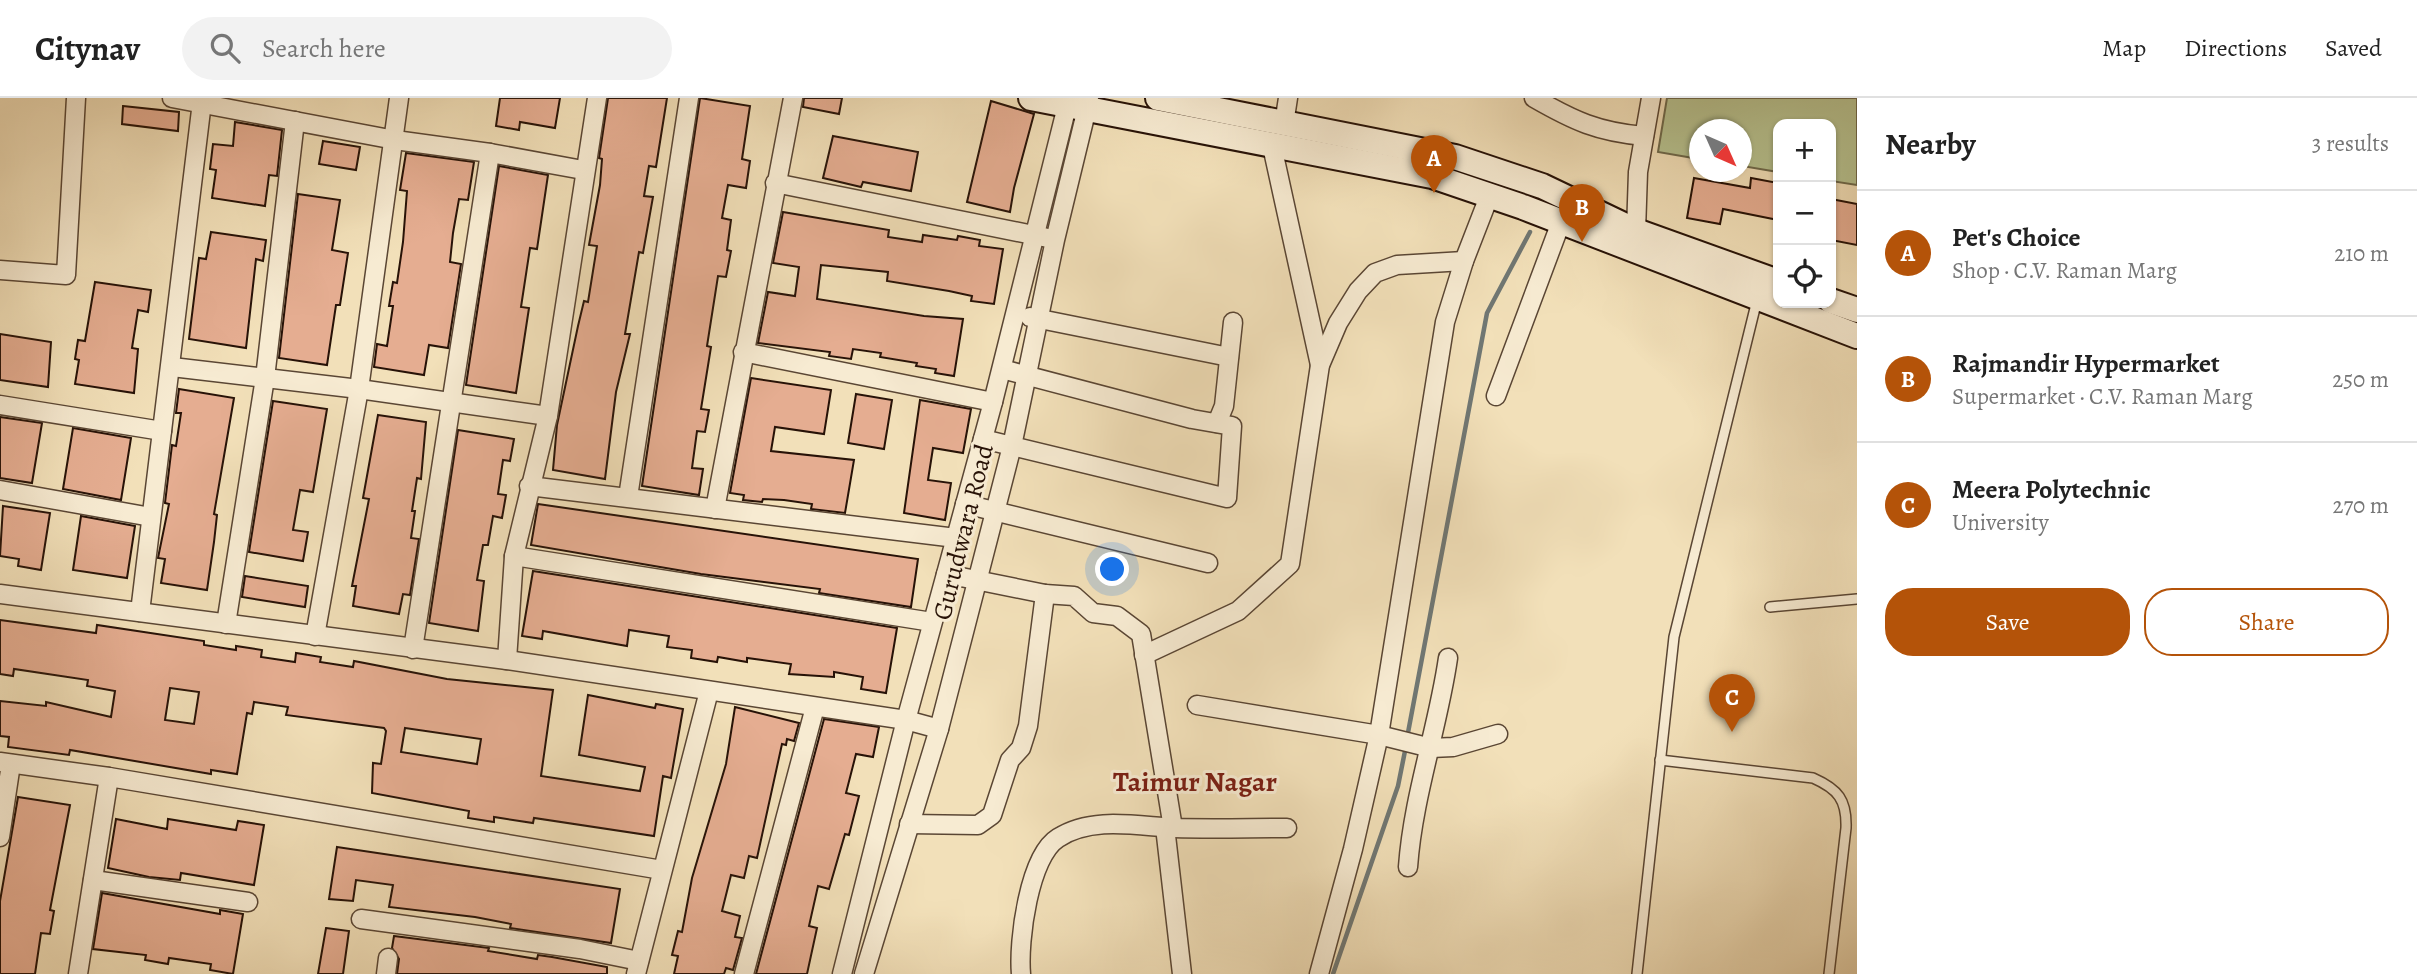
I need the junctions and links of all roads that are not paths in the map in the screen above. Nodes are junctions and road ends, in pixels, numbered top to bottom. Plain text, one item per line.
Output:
1 (76, 98) edge
2 (173, 98) edge
3 (399, 98) edge
4 (597, 98) edge
5 (689, 98) edge
6 (793, 98) edge
7 (1031, 98) edge
8 (1157, 98) edge
9 (1288, 98) edge
10 (1534, 98) edge
11 (1651, 98) edge
12 (202, 102) junction
13 (1078, 103) edge
14 (295, 121) junction
15 (1278, 135) junction
16 (1644, 136) junction
17 (395, 140) junction
18 (490, 153) junction
19 (583, 170) junction
20 (775, 183) junction
21 (1490, 194) junction
22 (1561, 222) junction
23 (1636, 231) junction
24 (1036, 235) junction
25 (1055, 240) junction
26 (1464, 261) junction
27 (0, 270) edge
28 (1768, 288) edge
29 (1836, 303) edge
30 (1857, 310) edge
31 (1016, 315) junction
32 (1041, 318) junction
33 (1233, 322) dead end
34 (1857, 336) edge
35 (743, 352) junction
36 (1229, 357) junction
37 (1320, 365) junction
38 (172, 367) junction
39 (1002, 369) junction
40 (1028, 376) junction
41 (265, 378) junction
42 (359, 389) junction
43 (1496, 397) dead end
44 (451, 402) junction
45 (993, 402) junction
46 (0, 405) edge
47 (548, 416) junction
48 (1217, 423) junction
49 (162, 431) junction
50 (983, 439) junction
51 (1012, 446) junction
52 (529, 486) junction
53 (0, 490) edge
54 (628, 497) junction
55 (965, 504) junction
56 (715, 509) junction
57 (995, 511) junction
58 (150, 517) junction
59 (956, 538) junction
60 (514, 556) junction
61 (1208, 563) dead end
62 (946, 574) junction
63 (977, 580) junction
64 (0, 594) edge
65 (1045, 594) junction
66 (1857, 599) edge
67 (1770, 607) dead end
68 (140, 612) junction
69 (932, 622) junction
70 (226, 624) junction
71 (315, 636) junction
72 (414, 649) junction
73 (1144, 655) junction
74 (1448, 657) dead end
75 (507, 660) junction
76 (709, 691) junction
77 (1197, 705) dead end
78 (816, 707) junction
79 (906, 720) junction
80 (939, 729) junction
81 (1498, 734) dead end
82 (1379, 735) junction
83 (1415, 744) junction
84 (1660, 760) junction
85 (5, 763) edge
86 (109, 777) junction
87 (909, 824) junction
88 (1169, 828) junction
89 (1287, 828) dead end
90 (0, 837) edge
91 (1408, 867) dead end
92 (662, 870) junction
93 (93, 880) junction
94 (248, 901) dead end
95 (361, 919) dead end
96 (637, 968) edge
97 (78, 974) edge
98 (744, 974) edge
99 (842, 974) edge
100 (864, 974) edge
101 (1021, 974) edge
102 (1182, 974) edge
103 (1319, 974) edge
104 (1637, 974) edge
105 (1829, 974) edge

1 - 27 street
2 - 12 street
3 - 17 street
4 - 19 street
5 - 54 street
6 - 20 street
7 - 13 main road
8 - 15 main road
9 - 15 street
10 - 16 street
11 - 16 street
12 - 14 street
12 - 38 street
13 - 15 main road
13 - 24 street
13 - 25 street, Gurudwara Road
14 - 17 street
14 - 41 street
15 - 21 main road
15 - 23 main road
15 - 37 street
16 - 23 street
17 - 18 street
17 - 42 street
18 - 19 street
18 - 44 street
19 - 47 street
20 - 24 street
20 - 35 street
21 - 22 main road
21 - 26 street
22 - 28 main road
22 - 43 street
23 - 28 main road
24 - 25 street
24 - 31 street
25 - 32 street, Gurudwara Road
26 - 37 street
26 - 82 street
28 - 34 main road
28 - 84 lane
29 - 30 main road
31 - 32 street
31 - 39 street
32 - 36 street
32 - 40 street, Gurudwara Road
33 - 36 street
35 - 45 street
35 - 56 street
36 - 48 street
37 - 73 street
38 - 41 street
38 - 49 street
39 - 40 street
39 - 45 street
40 - 48 street
40 - 51 street, Gurudwara Road
41 - 42 street
41 - 70 street
42 - 44 street
42 - 71 street
44 - 47 street
44 - 72 street
45 - 50 street
46 - 49 street
47 - 52 street
48 - 51 street
49 - 58 street
50 - 51 street
50 - 55 street
51 - 57 street, Gurudwara Road
52 - 54 street
52 - 60 street
53 - 58 street
54 - 56 street
55 - 57 street
55 - 59 street
56 - 59 street
57 - 61 street
57 - 63 street, Gurudwara Road
58 - 68 street
59 - 62 street
60 - 69 street
60 - 75 street
62 - 63 street
62 - 69 street
63 - 65 street
63 - 80 street, Gurudwara Road
64 - 68 street
65 - 73 street
65 - 87 street
66 - 67 lane
68 - 70 street
69 - 79 street
70 - 71 street
71 - 72 street
72 - 75 street
73 - 88 street
74 - 83 street
75 - 76 street
76 - 78 street
76 - 92 street
77 - 82 street
78 - 79 street
78 - 98 street
79 - 80 street
79 - 99 street
80 - 87 street, Gurudwara Road
81 - 83 street
82 - 83 street
82 - 103 street
83 - 91 street
84 - 104 lane
84 - 105 lane
85 - 86 street
85 - 90 street
86 - 92 street
86 - 93 street
87 - 100 street, Gurudwara Road
88 - 89 street
88 - 101 street
88 - 102 street
92 - 96 street
93 - 94 street
93 - 97 street
95 - 96 street

